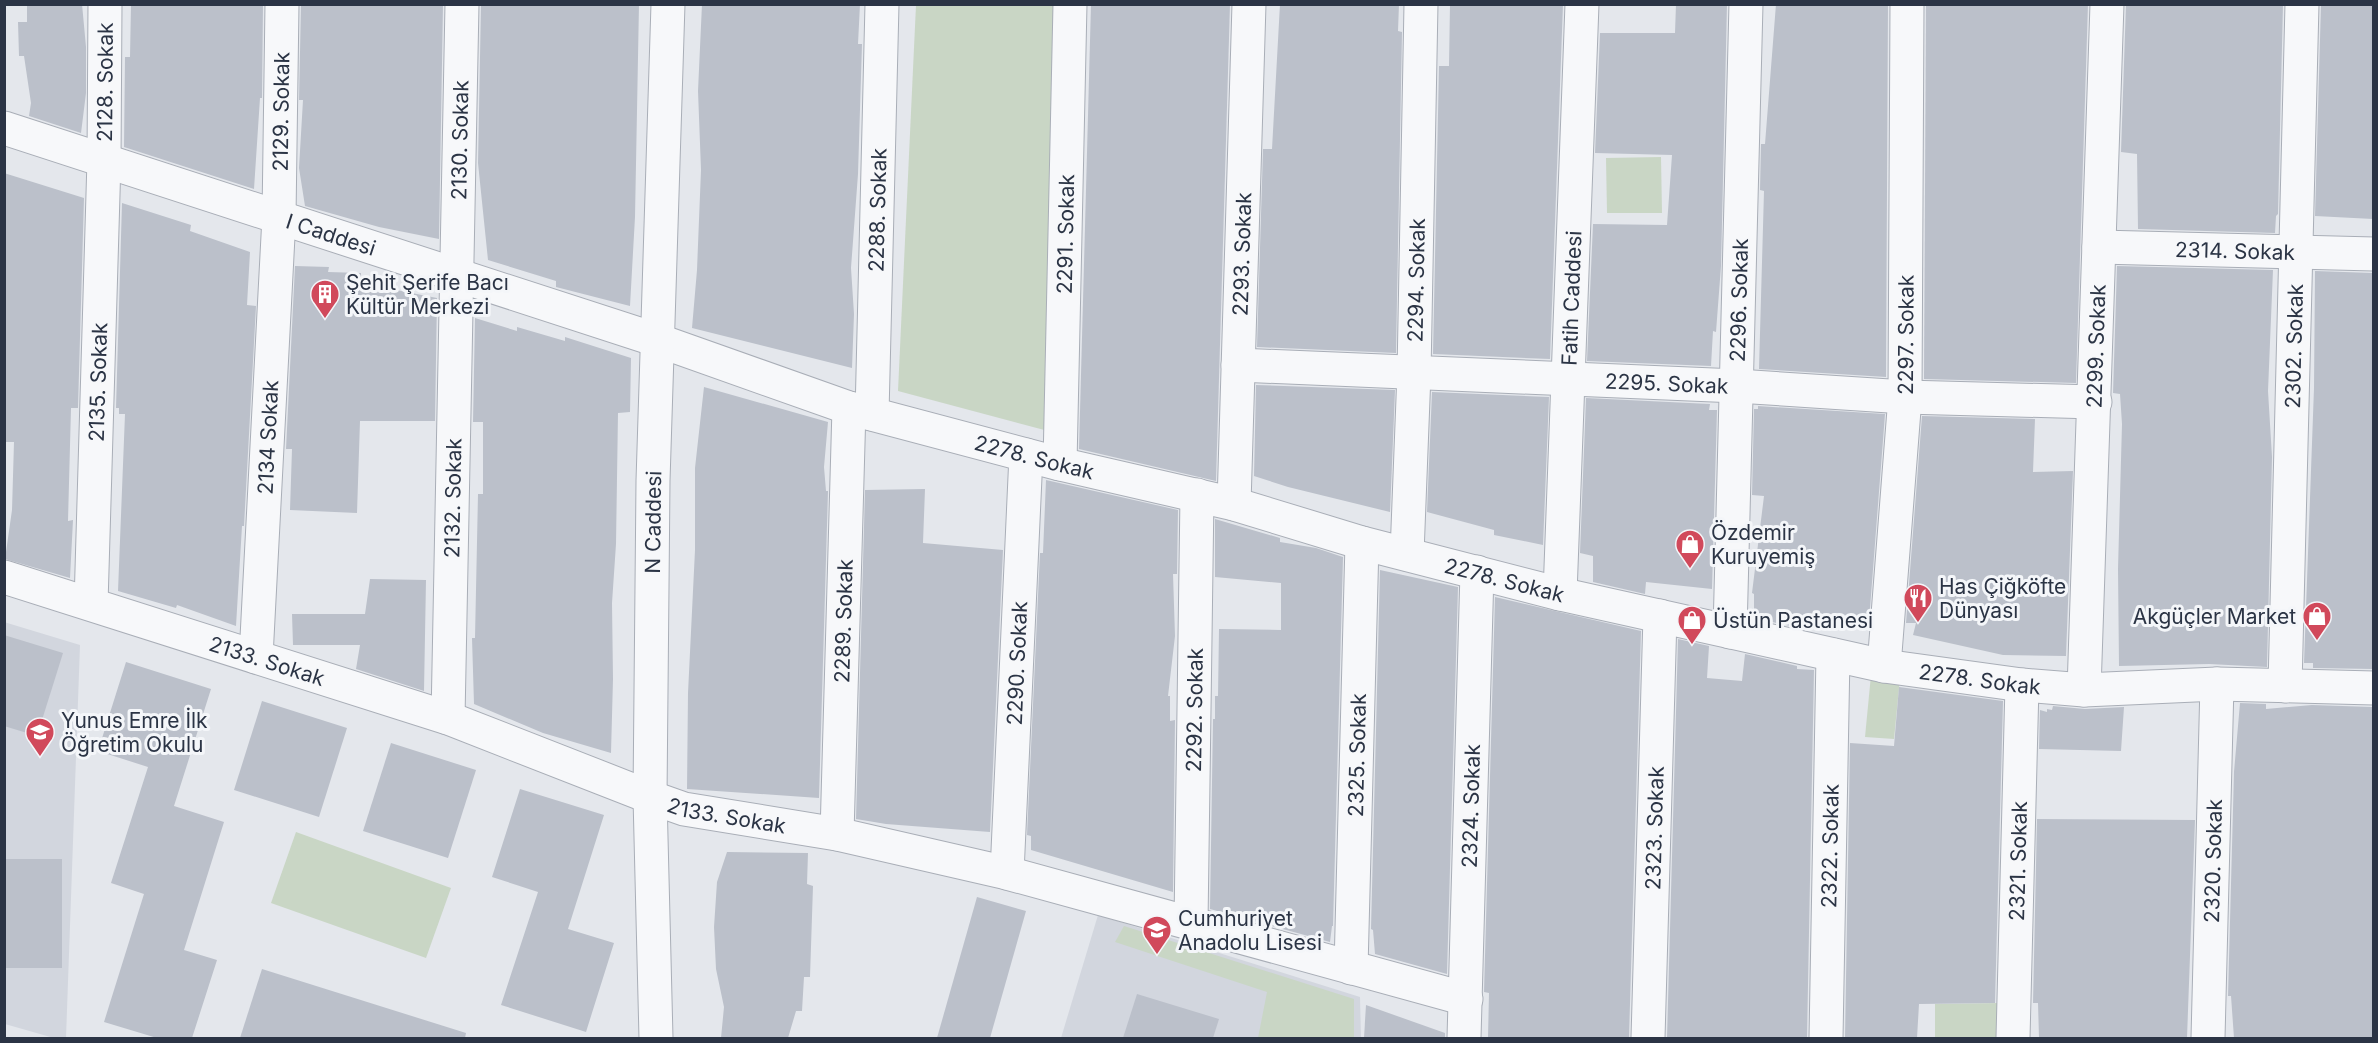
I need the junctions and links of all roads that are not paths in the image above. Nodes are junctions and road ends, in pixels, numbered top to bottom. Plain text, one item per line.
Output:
1 (105, 4) edge
2 (282, 4) edge
3 (462, 4) edge
4 (668, 4) edge
5 (882, 4) edge
6 (1070, 4) edge
7 (1249, 4) edge
8 (1421, 4) edge
9 (1582, 4) edge
10 (1746, 4) edge
11 (1907, 4) edge
12 (2107, 4) edge
13 (2302, 4) edge
14 (4, 128) edge
15 (104, 160) junction
16 (279, 217) junction
17 (2099, 247) junction
18 (2295, 252) junction
19 (2373, 254) edge
20 (458, 276) junction
21 (657, 340) junction
22 (1238, 365) junction
23 (1414, 373) junction
24 (1568, 380) junction
25 (1737, 386) junction
26 (1905, 397) junction
27 (2095, 402) junction
28 (861, 411) junction
29 (1026, 455) junction
30 (1060, 464) junction
31 (1197, 495) junction
32 (1234, 504) junction
33 (1362, 543) junction
34 (1407, 555) junction
35 (1478, 572) junction
36 (4, 577) edge
37 (1560, 594) junction
38 (92, 604) junction
39 (1660, 616) junction
40 (1730, 632) junction
41 (1833, 655) junction
42 (256, 657) junction
43 (1884, 666) junction
44 (2217, 684) junction
45 (2022, 685) junction
46 (2285, 686) junction
47 (2373, 688) edge
48 (2084, 690) junction
49 (448, 718) junction
50 (650, 797) junction
51 (837, 834) junction
52 (1007, 873) junction
53 (1191, 924) junction
54 (1351, 968) junction
55 (1466, 999) junction
56 (656, 1038) edge
57 (1464, 1038) edge
58 (1648, 1038) edge
59 (1826, 1038) edge
60 (2013, 1038) edge
61 (2208, 1038) edge

1 - 15 street, 2128. Sokak
2 - 16 street, 2129. Sokak
3 - 20 street, 2130. Sokak
4 - 21 street, N Caddesi
5 - 28 street, 2288. Sokak
6 - 30 street, 2291. Sokak
7 - 22 street, 2293. Sokak
8 - 23 street, 2294. Sokak
9 - 24 street, Fatih Caddesi
10 - 25 street, 2296. Sokak
11 - 26 street, 2297. Sokak
12 - 17 street, 2299. Sokak
13 - 18 street, 2302. Sokak
14 - 15 street, I Caddesi
15 - 16 street, I Caddesi
15 - 38 street, 2135. Sokak
16 - 20 street, I Caddesi
16 - 42 street, 2134 Sokak
17 - 18 street, 2314. Sokak
17 - 27 street, 2299. Sokak
18 - 19 street, 2314. Sokak
18 - 46 street, 2302. Sokak
20 - 21 street, I Caddesi
20 - 49 street, 2132. Sokak
21 - 28 street, 2278. Sokak
21 - 50 street, N Caddesi
22 - 23 street, 2295. Sokak
22 - 32 street, 2293. Sokak
23 - 24 street, 2295. Sokak
23 - 34 street, 2294. Sokak
24 - 25 street, 2295. Sokak
24 - 37 street, Fatih Caddesi
25 - 26 street, 2295. Sokak
25 - 40 street, 2296. Sokak
26 - 27 street, 2295. Sokak
26 - 43 street, 2297. Sokak
27 - 48 street, 2299. Sokak
28 - 29 street, 2278. Sokak
28 - 51 street, 2289. Sokak
29 - 30 street, 2278. Sokak
29 - 52 street, 2290. Sokak
30 - 31 street, 2278. Sokak
31 - 32 street, 2278. Sokak
31 - 53 street, 2292. Sokak
32 - 33 street, 2278. Sokak
33 - 34 street, 2278. Sokak
33 - 54 street, 2325. Sokak
34 - 35 street, 2278. Sokak
35 - 37 street, 2278. Sokak
35 - 55 street, 2324. Sokak
36 - 38 street, 2133. Sokak
37 - 39 street, 2278. Sokak
38 - 42 street, 2133. Sokak
39 - 40 street, 2278. Sokak
39 - 58 street, 2323. Sokak
40 - 41 street, 2278. Sokak
41 - 43 street, 2278. Sokak
41 - 59 street, 2322. Sokak
42 - 49 street, 2133. Sokak
43 - 45 street, 2278. Sokak
44 - 46 street, 2278. Sokak
44 - 48 street, 2278. Sokak
44 - 61 street, 2320. Sokak
45 - 48 street, 2278. Sokak
45 - 60 street, 2321. Sokak
46 - 47 street, 2278. Sokak
49 - 50 street, 2133. Sokak
50 - 51 street, 2133. Sokak
50 - 56 street, N Caddesi
51 - 52 street, 2133. Sokak
52 - 53 street, 2133. Sokak
53 - 54 street, 2133. Sokak
54 - 55 street, 2133. Sokak
55 - 57 street, 2324. Sokak

